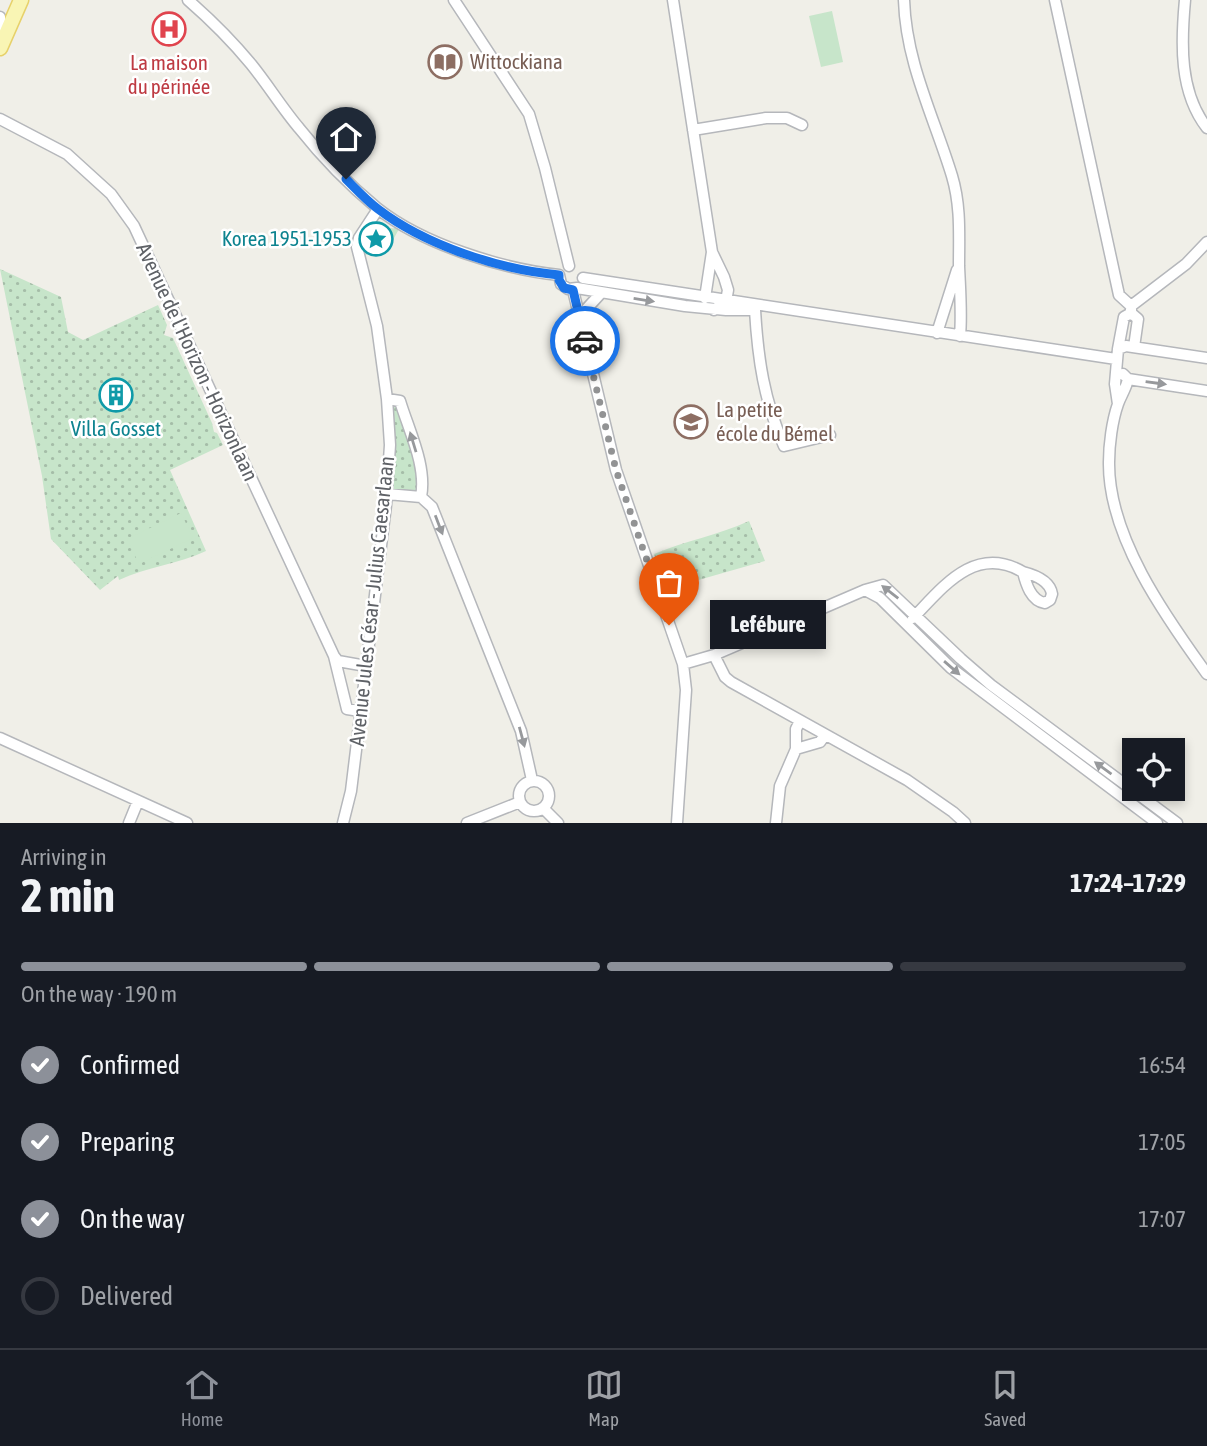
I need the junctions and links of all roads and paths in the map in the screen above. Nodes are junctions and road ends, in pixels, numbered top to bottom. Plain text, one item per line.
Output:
1 (21, 0) edge
2 (188, 0) edge
3 (454, 0) edge
4 (673, 0) edge
5 (904, 0) edge
6 (1055, 0) edge
7 (1185, 0) edge
8 (0, 17) edge
9 (1, 45) edge
10 (0, 119) edge
11 (802, 125) dead end
12 (1207, 128) edge
13 (693, 130) junction
14 (378, 209) junction
15 (1207, 242) edge
16 (712, 252) junction
17 (959, 264) junction
18 (569, 266) junction
19 (559, 275) junction
20 (578, 285) junction
21 (601, 293) junction
22 (705, 298) junction
23 (726, 301) junction
24 (777, 309) junction
25 (1131, 309) junction
26 (714, 310) junction
27 (755, 310) junction
28 (580, 316) junction
29 (937, 333) junction
30 (960, 336) junction
31 (1134, 347) junction
32 (1117, 354) junction
33 (1207, 358) edge
34 (1128, 379) junction
35 (1207, 391) edge
36 (387, 399) junction
37 (1118, 404) junction
38 (830, 435) dead end
39 (387, 494) junction
40 (421, 497) junction
41 (1023, 572) dead end
42 (865, 590) junction
43 (916, 615) junction
44 (906, 625) junction
45 (714, 655) junction
46 (334, 656) junction
47 (682, 664) junction
48 (366, 666) junction
49 (1207, 674) edge
50 (360, 711) junction
51 (800, 721) junction
52 (825, 735) junction
53 (0, 738) edge
54 (796, 749) junction
55 (532, 780) junction
56 (138, 801) junction
57 (520, 802) junction
58 (543, 808) junction
59 (129, 823) edge
60 (187, 823) edge
61 (343, 823) edge
62 (467, 823) edge
63 (558, 823) edge
64 (677, 823) edge
65 (776, 823) edge
66 (965, 823) edge
67 (1157, 823) edge
68 (1177, 823) edge

1 - 9 main road
2 - 14 street
3 - 18 street
4 - 13 street
5 - 17 street
6 - 25 street
7 - 12 street
8 - 9 street
10 - 46 street, Avenue de l'Horizon - Horizonlaan
11 - 13 street
13 - 16 street
14 - 19 street
14 - 36 street, Avenue Jules César - Julius Caesarlaan
15 - 25 street
16 - 22 street
16 - 23 street
17 - 29 street
17 - 30 street
18 - 19 street
18 - 20 street
19 - 20 street
20 - 21 street
20 - 22 street
20 - 28 street
21 -> 26 street
21 - 28 street
22 - 23 street
22 - 26 street
23 - 24 street
23 - 26 street
24 - 27 street
24 - 29 street
25 - 31 street
25 - 32 street
26 - 27 street
27 - 38 street
28 - 47 street
29 - 30 street
30 - 32 street
31 - 32 street
31 - 33 street
32 - 34 street
32 - 37 street
34 -> 35 street
34 - 37 street
36 - 39 street, Avenue Jules César - Julius Caesarlaan
40 -> 36 street
37 - 49 street
39 - 40 street
39 - 48 street, Avenue Jules César - Julius Caesarlaan
40 -> 55 street
41 - 43 street
43 -> 42 street
42 - 44 street
42 - 45 street
43 - 44 street
68 -> 43 street
44 -> 67 street
45 - 47 street
45 - 51 street
46 - 48 street
46 - 50 street, Avenue de l'Horizon - Horizonlaan
47 - 64 street
48 - 50 street, Avenue Jules César - Julius Caesarlaan
50 - 61 street, Avenue Jules César - Julius Caesarlaan
51 - 52 street
51 - 54 street
52 - 54 street
52 - 66 street
53 - 56 street
54 - 65 street
55 - 57 street
55 - 58 street
56 - 59 street
56 - 60 street
57 - 58 street
57 - 62 street
58 - 63 street

